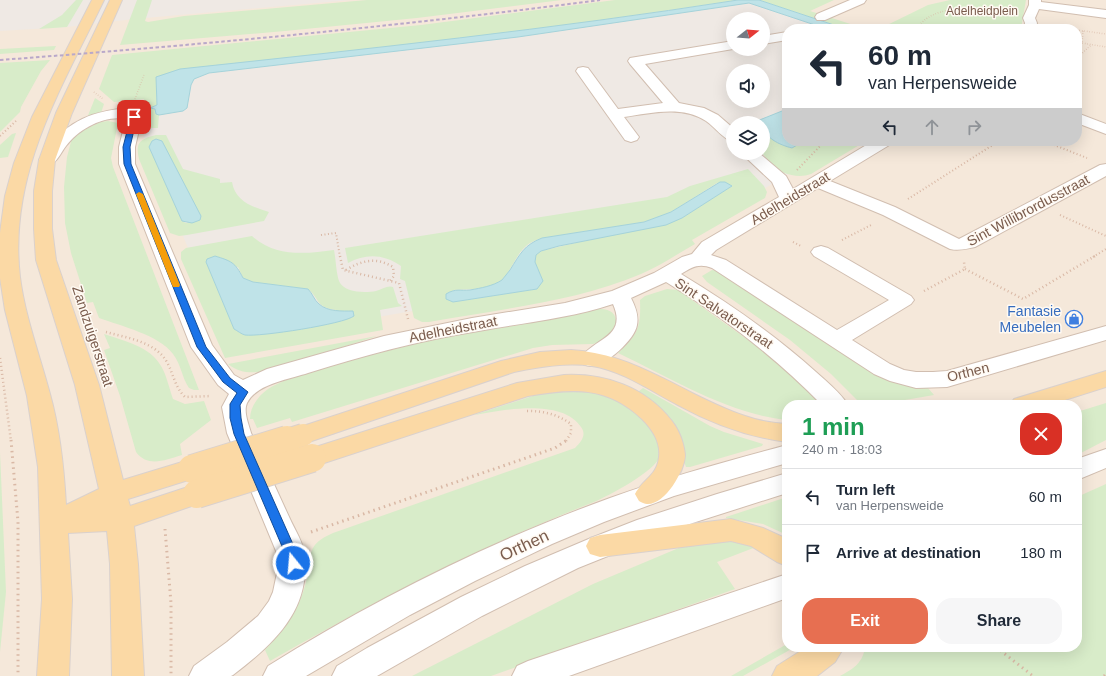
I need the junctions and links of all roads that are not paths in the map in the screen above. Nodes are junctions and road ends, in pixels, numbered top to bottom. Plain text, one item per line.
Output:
1 (98, 0) edge
2 (116, 0) edge
3 (860, 0) edge
4 (1034, 5) edge
5 (1106, 14) edge
6 (821, 17) dead end
7 (1031, 24) edge
8 (782, 37) edge
9 (770, 39) edge
10 (726, 46) edge
11 (583, 71) dead end
12 (675, 107) junction
13 (615, 114) junction
14 (1082, 119) edge
15 (1102, 123) edge
16 (726, 130) edge
17 (631, 136) dead end
18 (877, 146) edge
19 (47, 160) junction
20 (758, 160) edge
21 (1099, 165) edge
22 (818, 182) junction
23 (788, 199) junction
24 (821, 252) dead end
25 (701, 259) junction
26 (666, 274) junction
27 (619, 295) junction
28 (1106, 334) edge
29 (835, 340) junction
30 (592, 359) junction
31 (1106, 379) edge
32 (243, 392) junction
33 (831, 400) edge
34 (1038, 400) edge
35 (782, 432) edge
36 (307, 446) junction
37 (782, 455) edge
38 (1106, 458) edge
39 (1082, 468) edge
40 (194, 482) junction
41 (782, 484) edge
42 (648, 494) junction
43 (117, 507) junction
44 (55, 523) junction
45 (600, 546) junction
46 (782, 550) edge
47 (782, 588) edge
48 (824, 652) edge
49 (53, 676) edge
50 (128, 676) edge
51 (205, 676) edge
52 (279, 676) edge
53 (348, 676) edge
54 (528, 676) edge
55 (788, 676) edge

1 - 44 main road
2 - 19 main road, Zandzuigerstraat
3 - 6 street
4 - 5 street
4 - 7 street
8 - 9 street
10 - 12 street
11 - 13 street
12 - 13 street
12 - 16 street
13 - 17 street
14 - 15 street
18 - 22 street, Adelheidstraat
19 - 32 street
19 - 43 main road, Zandzuigerstraat
20 - 23 street
21 - 22 street, Sint Willibrordusstraat
22 - 23 street, Adelheidstraat
23 - 25 street, Adelheidstraat
24 - 29 street
25 - 26 street, Sint Salvatorstraat
25 - 29 street
26 - 27 street, Adelheidstraat
26 - 33 street, Sint Salvatorstraat
27 - 30 street
27 - 32 street, Adelheidstraat
28 - 29 street, Orthen
30 - 35 main road
30 - 36 main road
31 - 34 main road
32 - 51 street
36 - 40 main road, bridge
36 - 42 main road
37 - 42 street, Orthen
38 - 39 street
40 - 43 main road
40 - 43 main road
41 - 45 street
42 - 52 street, Orthen
43 - 44 main road
43 - 50 main road, Zandzuigerstraat
44 - 49 main road
45 - 46 main road
45 - 53 street
47 - 54 street
48 - 55 main road

